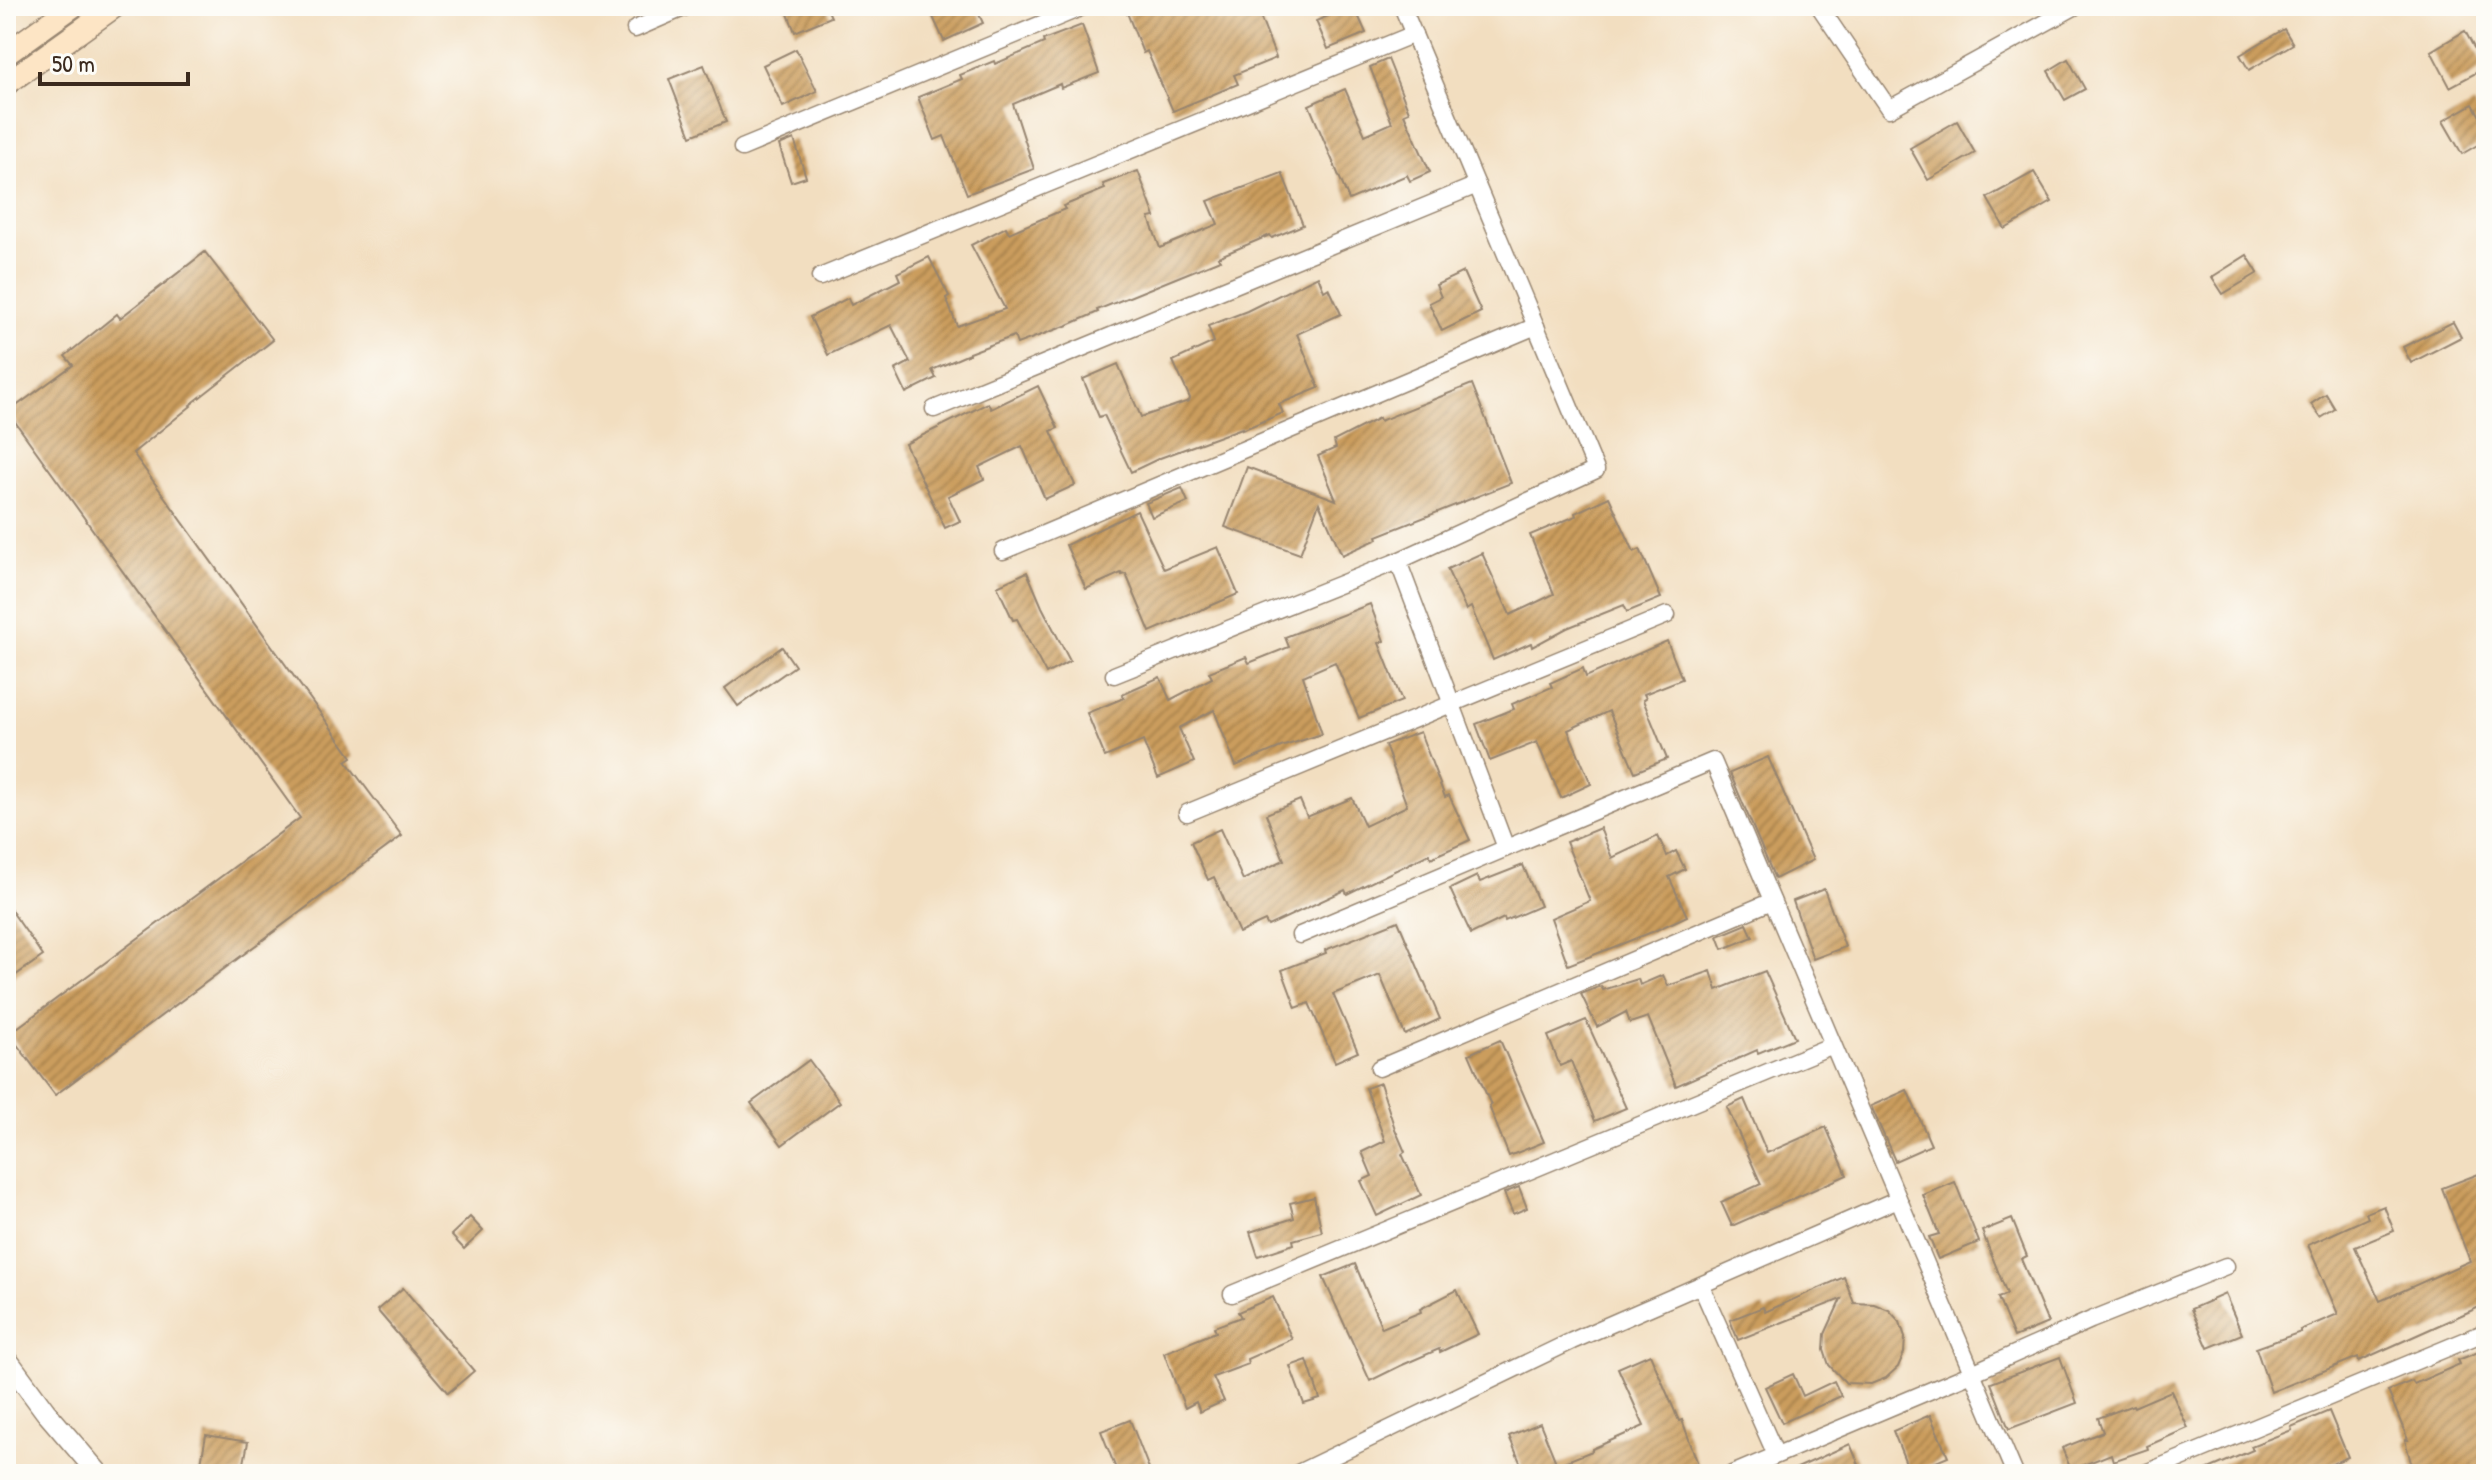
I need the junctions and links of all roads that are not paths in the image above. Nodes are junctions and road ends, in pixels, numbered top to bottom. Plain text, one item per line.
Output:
1 (73, 6) edge
2 (115, 6) edge
3 (688, 6) edge
4 (1085, 6) edge
5 (1402, 6) edge
6 (1819, 6) edge
7 (2076, 6) edge
8 (635, 29) dead end
9 (1414, 34) junction
10 (6, 54) edge
11 (6, 84) edge
12 (742, 148) dead end
13 (1477, 185) junction
14 (820, 277) dead end
15 (1536, 326) junction
16 (934, 409) dead end
17 (1003, 551) dead end
18 (1398, 561) junction
19 (1667, 615) dead end
20 (1114, 675) dead end
21 (1452, 703) junction
22 (1187, 813) dead end
23 (1506, 848) junction
24 (1772, 901) junction
25 (1300, 935) dead end
26 (1833, 1045) junction
27 (1379, 1068) dead end
28 (1898, 1199) junction
29 (2226, 1266) dead end
30 (1701, 1286) junction
31 (1232, 1294) dead end
32 (2486, 1332) edge
33 (6, 1358) edge
34 (1972, 1373) junction
35 (1776, 1455) junction
36 (99, 1474) edge
37 (1296, 1474) edge
38 (1732, 1474) edge
39 (2015, 1474) edge
40 (2143, 1474) edge

1 - 10 main road
2 - 11 main road
3 - 8 street
4 - 12 street
5 - 9 street
6 - 7 street
9 - 13 street
9 - 14 street
13 - 15 street
13 - 16 street
15 - 17 street
15 - 18 street
18 - 20 street
18 - 21 street
19 - 21 street
21 - 22 street
21 - 23 street
23 - 24 street
23 - 25 street
24 - 26 street
24 - 27 street
26 - 28 street
26 - 31 street
28 - 30 street
28 - 34 street
29 - 34 street
30 - 35 street
30 - 37 street
32 - 40 street
33 - 36 street
34 - 35 street
34 - 39 street
35 - 38 street

